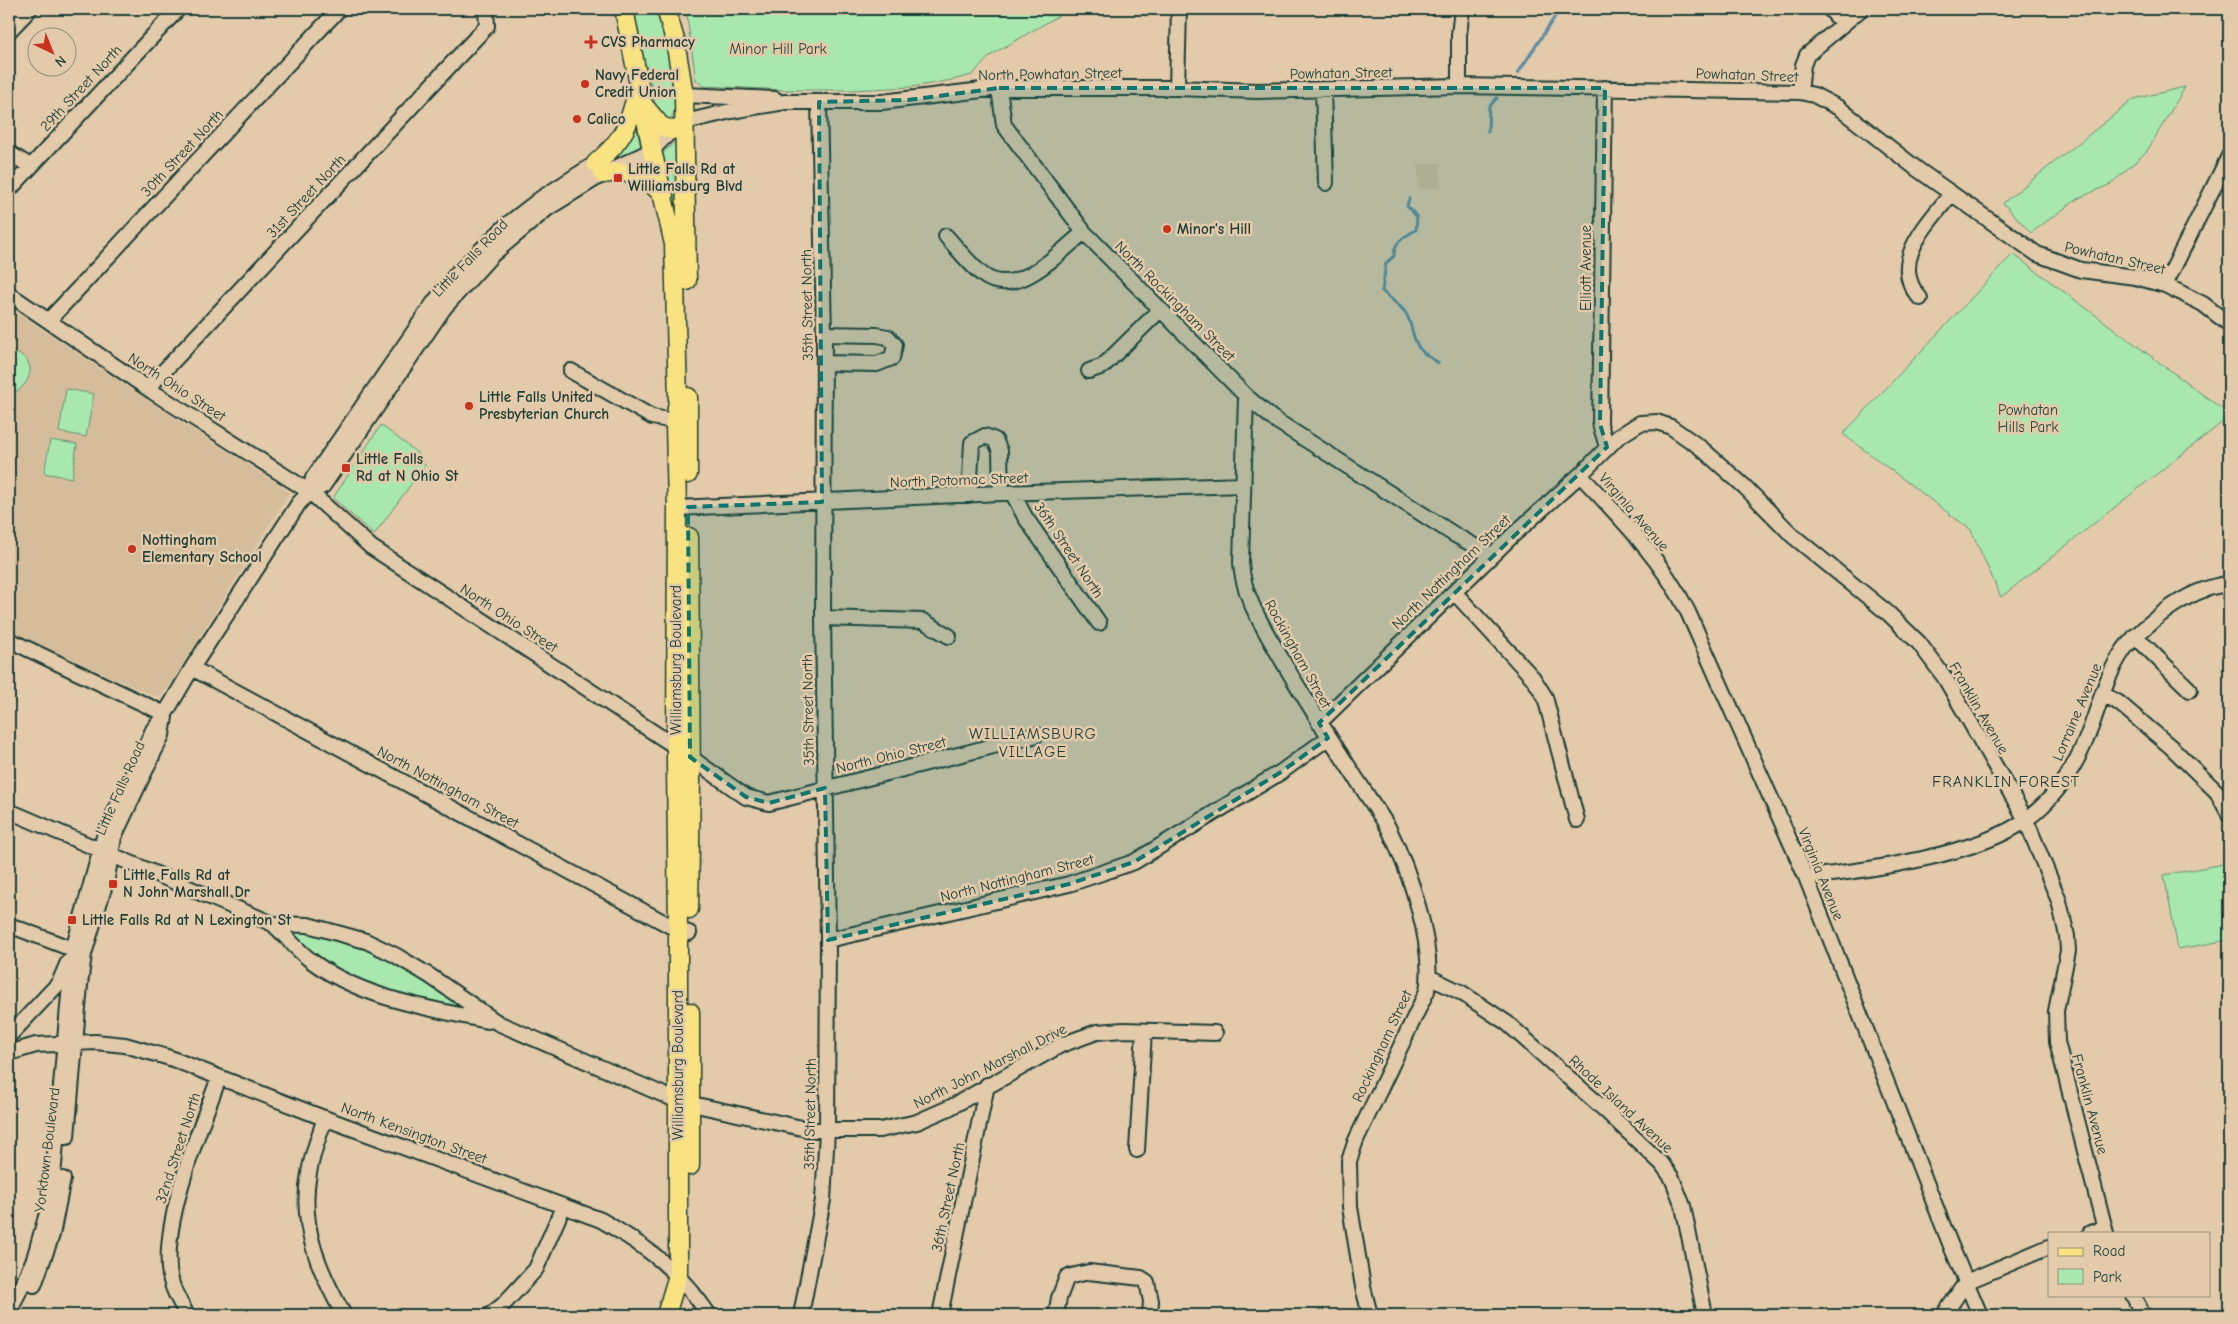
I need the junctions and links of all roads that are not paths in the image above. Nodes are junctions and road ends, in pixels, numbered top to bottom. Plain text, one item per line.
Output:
1 (30, 9) edge
2 (178, 9) edge
3 (339, 9) edge
4 (486, 9) edge
5 (624, 9) edge
6 (666, 9) edge
7 (674, 9) edge
8 (1179, 9) edge
9 (1462, 9) edge
10 (1830, 9) edge
11 (1861, 9) edge
12 (1843, 24) junction
13 (9, 31) edge
14 (676, 40) junction
15 (639, 83) junction
16 (1459, 86) junction
17 (999, 88) junction
18 (1177, 88) junction
19 (1605, 88) junction
20 (1323, 90) junction
21 (1257, 91) joint
22 (1800, 92) junction
23 (684, 94) junction
24 (785, 102) junction
25 (819, 102) junction
26 (643, 105) junction
27 (679, 126) junction
28 (652, 150) junction
29 (9, 153) edge
30 (2229, 156) edge
31 (30, 166) junction
32 (600, 168) junction
33 (1326, 183) dead end
34 (9, 190) edge
35 (1951, 194) junction
36 (664, 196) junction
37 (1084, 232) junction
38 (946, 236) dead end
39 (2165, 285) junction
40 (9, 294) edge
41 (1920, 298) dead end
42 (1160, 310) junction
43 (48, 320) junction
44 (2229, 324) edge
45 (824, 334) junction
46 (824, 363) junction
47 (571, 371) dead end
48 (1089, 371) dead end
49 (148, 388) junction
50 (1246, 396) junction
51 (681, 423) junction
52 (1608, 447) junction
53 (1580, 475) junction
54 (1243, 485) junction
55 (310, 492) junction
56 (1007, 493) junction
57 (969, 494) junction
58 (822, 502) junction
59 (683, 507) junction
60 (1491, 555) junction
61 (2229, 584) edge
62 (1455, 593) junction
63 (823, 618) junction
64 (1099, 624) dead end
65 (949, 636) dead end
66 (2135, 636) junction
67 (9, 640) edge
68 (192, 668) junction
69 (2190, 690) dead end
70 (2102, 694) junction
71 (165, 714) junction
72 (1318, 724) junction
73 (1038, 735) dead end
74 (1328, 738) junction
75 (683, 752) junction
76 (825, 788) junction
77 (9, 812) edge
78 (2229, 814) edge
79 (1578, 820) dead end
80 (2026, 820) junction
81 (105, 852) junction
82 (1806, 877) junction
83 (273, 924) junction
84 (9, 925) edge
85 (684, 931) junction
86 (828, 940) junction
87 (79, 952) junction
88 (1429, 977) junction
89 (498, 1023) junction
90 (1144, 1031) junction
91 (1215, 1033) dead end
92 (9, 1036) edge
93 (70, 1042) junction
94 (9, 1053) edge
95 (218, 1078) junction
96 (987, 1085) junction
97 (685, 1103) junction
98 (325, 1118) junction
99 (827, 1131) junction
100 (1137, 1150) dead end
101 (563, 1206) junction
102 (2105, 1230) edge
103 (2048, 1247) edge
104 (682, 1281) junction
105 (1966, 1282) junction
106 (2134, 1296) edge
107 (9, 1313) edge
108 (18, 1315) edge
109 (187, 1315) edge
110 (344, 1315) edge
111 (490, 1315) edge
112 (666, 1315) edge
113 (678, 1315) edge
114 (709, 1315) edge
115 (801, 1315) edge
116 (940, 1315) edge
117 (1056, 1315) edge
118 (1150, 1315) edge
119 (1370, 1315) edge
120 (1705, 1315) edge
121 (1944, 1315) edge
122 (1980, 1315) edge
123 (2143, 1315) edge

1 - 13 street
2 - 31 street, 29th Street North
3 - 43 street, 30th Street North
4 - 49 street, 31st Street North
5 - 15 main road, Williamsburg Boulevard
6 - 14 main road, Williamsburg Boulevard
7 - 14 main road
8 - 18 street
9 - 16 street
10 - 12 street
11 - 12 street
12 - 22 street
14 - 23 main road, Williamsburg Boulevard
15 - 26 main road, Williamsburg Boulevard
15 - 32 main road
16 - 19 street, Powhatan Street
16 - 20 street, Powhatan Street
17 - 18 street, North Powhatan Street
17 - 25 street, North Powhatan Street
17 - 37 street, North Rockingham Street
18 - 21 street, North Powhatan Street
19 - 22 street, Powhatan Street
19 - 52 street, Elliott Avenue
20 - 21 street, Powhatan Street
20 - 33 street
22 - 35 street, Powhatan Street
23 - 24 street, North Powhatan Street
23 - 27 main road, Williamsburg Boulevard
24 - 25 street, North Powhatan Street
24 - 27 street, North Powhatan Street
25 - 45 street, 35th Street North
26 - 27 main road
26 - 28 main road, Williamsburg Boulevard
27 - 28 street, Little Falls Road
27 - 51 main road, Williamsburg Boulevard
28 - 32 street, Little Falls Road
28 - 36 main road, Williamsburg Boulevard
29 - 31 street
30 - 39 street
31 - 34 street, 29th Street North
32 - 36 main road
32 - 55 street, Little Falls Road
35 - 39 street, Powhatan Street
35 - 41 street
36 - 51 main road, Williamsburg Boulevard
37 - 38 street
37 - 42 street, North Rockingham Street
39 - 44 street, Powhatan Street
40 - 43 street, North Ohio Street
42 - 48 street
42 - 50 street, North Rockingham Street
43 - 49 street, North Ohio Street
45 - 46 street, 35th Street North
45 - 46 street
46 - 58 street, 35th Street North
47 - 51 street
49 - 55 street, North Ohio Street
50 - 54 street
50 - 60 street
51 - 59 main road, Williamsburg Boulevard
52 - 53 street, North Nottingham Street
52 - 80 street, Franklin Avenue
53 - 60 street, North Nottingham Street
53 - 82 street, Virginia Avenue
54 - 56 street, North Potomac Street
54 - 72 street, Rockingham Street
55 - 68 street, Little Falls Road
55 - 75 street, North Ohio Street
56 - 57 street, North Potomac Street
56 - 57 street, 36th Street North
56 - 64 street, 36th Street North
57 - 58 street, North Potomac Street
58 - 59 street, North Potomac Street
58 - 63 street, 35th Street North
59 - 75 main road, Williamsburg Boulevard
60 - 62 street, North Nottingham Street
61 - 66 street, Lorraine Avenue
62 - 72 street, North Nottingham Street
62 - 79 street
63 - 65 street
63 - 76 street, 35th Street North
66 - 69 street
66 - 70 street, Lorraine Avenue
67 - 71 street
68 - 71 street, Little Falls Road
68 - 85 street, North Nottingham Street
70 - 78 street
70 - 80 street, Lorraine Avenue
71 - 81 street, Little Falls Road
72 - 74 street, Rockingham Street
73 - 76 street, North Ohio Street
74 - 86 street, North Nottingham Street
74 - 88 street, Rockingham Street
75 - 76 street, North Ohio Street
75 - 85 main road, Williamsburg Boulevard
76 - 86 street, 35th Street North
77 - 81 street, North John Marshall Drive
80 - 82 street, Lorraine Avenue
80 - 102 street, Franklin Avenue
81 - 83 street, North John Marshall Drive
81 - 87 street, Little Falls Road
82 - 105 street, Virginia Avenue
83 - 89 street, North John Marshall Drive
83 - 89 street, North John Marshall Drive
84 - 87 street
85 - 97 main road, Williamsburg Boulevard
86 - 99 street, 35th Street North
87 - 92 street
87 - 93 street, Little Falls Road
88 - 119 street, Rockingham Street
88 - 120 street, Rhode Island Avenue
89 - 97 street, North John Marshall Drive
90 - 91 street, North John Marshall Drive
90 - 96 street, North John Marshall Drive
90 - 100 street
93 - 94 street
93 - 95 street, North Kensington Street
93 - 107 street, Yorktown Boulevard
93 - 108 street, Yorktown Boulevard
95 - 98 street, North Kensington Street
95 - 109 street, 32nd Street North
96 - 99 street, North John Marshall Drive
96 - 116 street, 36th Street North
97 - 99 street, North John Marshall Drive
97 - 104 main road, Williamsburg Boulevard
98 - 101 street, North Kensington Street
98 - 110 street
99 - 115 street, 35th Street North
101 - 104 street, North Kensington Street
101 - 111 street
103 - 105 street
104 - 112 main road, Williamsburg Boulevard
104 - 113 main road, Williamsburg Boulevard
104 - 114 street, North Kensington Street
105 - 121 street
105 - 122 street, Virginia Avenue
106 - 123 street
117 - 118 street

